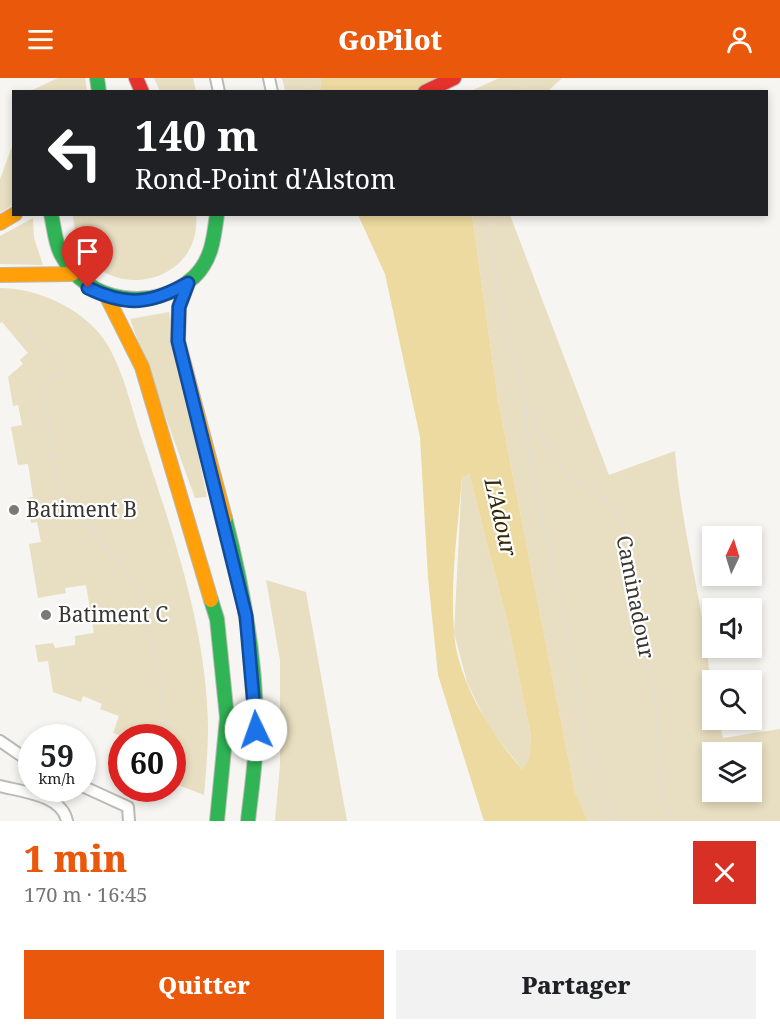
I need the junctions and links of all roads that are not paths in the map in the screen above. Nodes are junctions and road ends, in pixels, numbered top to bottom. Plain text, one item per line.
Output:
1 (454, 78) edge
2 (429, 90) edge
3 (51, 216) edge
4 (217, 221) edge
5 (72, 274) junction
6 (0, 275) edge
7 (188, 283) junction
8 (107, 297) junction
9 (0, 741) edge
10 (18, 753) edge
11 (0, 786) edge
12 (96, 792) edge
13 (67, 821) edge
14 (129, 821) edge
15 (217, 821) edge
16 (248, 821) edge

1 - 2 main road
3 - 5 main road
4 - 7 main road
5 - 6 main road
5 - 8 main road
7 - 8 main road
7 - 16 main road
8 - 15 main road
9 - 10 lane
11 - 13 lane
12 - 14 lane

